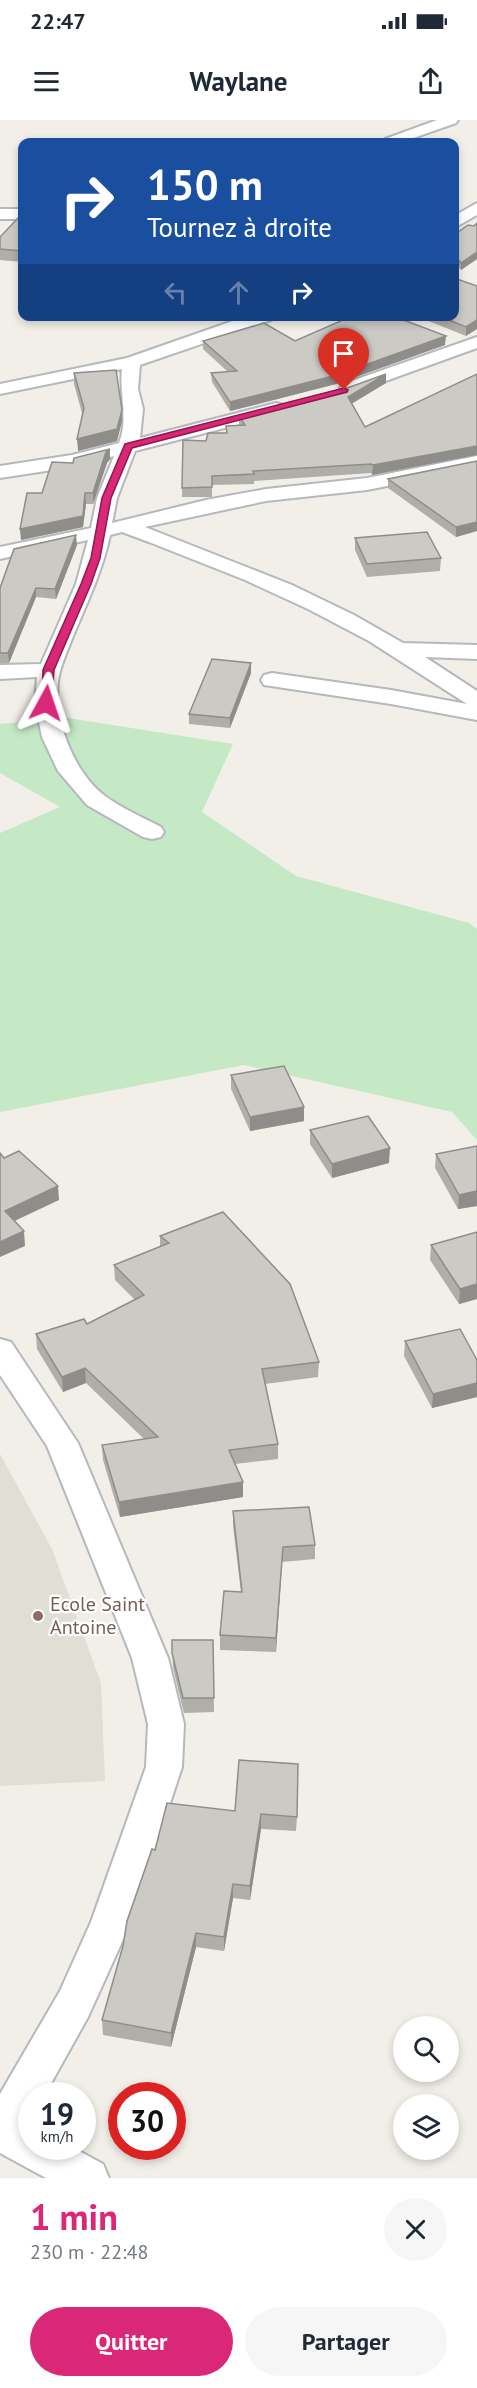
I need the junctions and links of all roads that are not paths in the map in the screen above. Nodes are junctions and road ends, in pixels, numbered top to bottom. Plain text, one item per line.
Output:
1 (451, 120) edge
2 (401, 138) edge
3 (477, 208) edge
4 (0, 214) edge
5 (18, 214) edge
6 (459, 220) edge
7 (242, 321) edge
8 (446, 337) edge
9 (474, 345) edge
10 (132, 362) junction
11 (0, 389) edge
12 (332, 393) edge
13 (288, 405) edge
14 (129, 446) junction
15 (477, 462) edge
16 (0, 472) edge
17 (124, 526) junction
18 (101, 532) junction
19 (0, 553) edge
20 (398, 649) junction
21 (477, 652) edge
22 (49, 670) junction
23 (0, 672) edge
24 (272, 680) dead end
25 (477, 701) edge
26 (477, 713) edge
27 (152, 832) dead end
28 (0, 1350) edge
29 (1, 2133) edge
30 (88, 2178) edge

1 - 2 street
3 - 6 street
4 - 5 street
7 - 10 street
8 - 9 street
9 - 12 street
10 - 11 street
10 - 14 street
13 - 14 street
14 - 16 street
14 - 18 street
15 - 17 street
17 - 18 street
17 - 20 street
18 - 19 street
18 - 22 street
20 - 21 street
20 - 25 street
22 - 23 street
22 - 27 street
24 - 26 street
28 - 29 street
29 - 30 street

